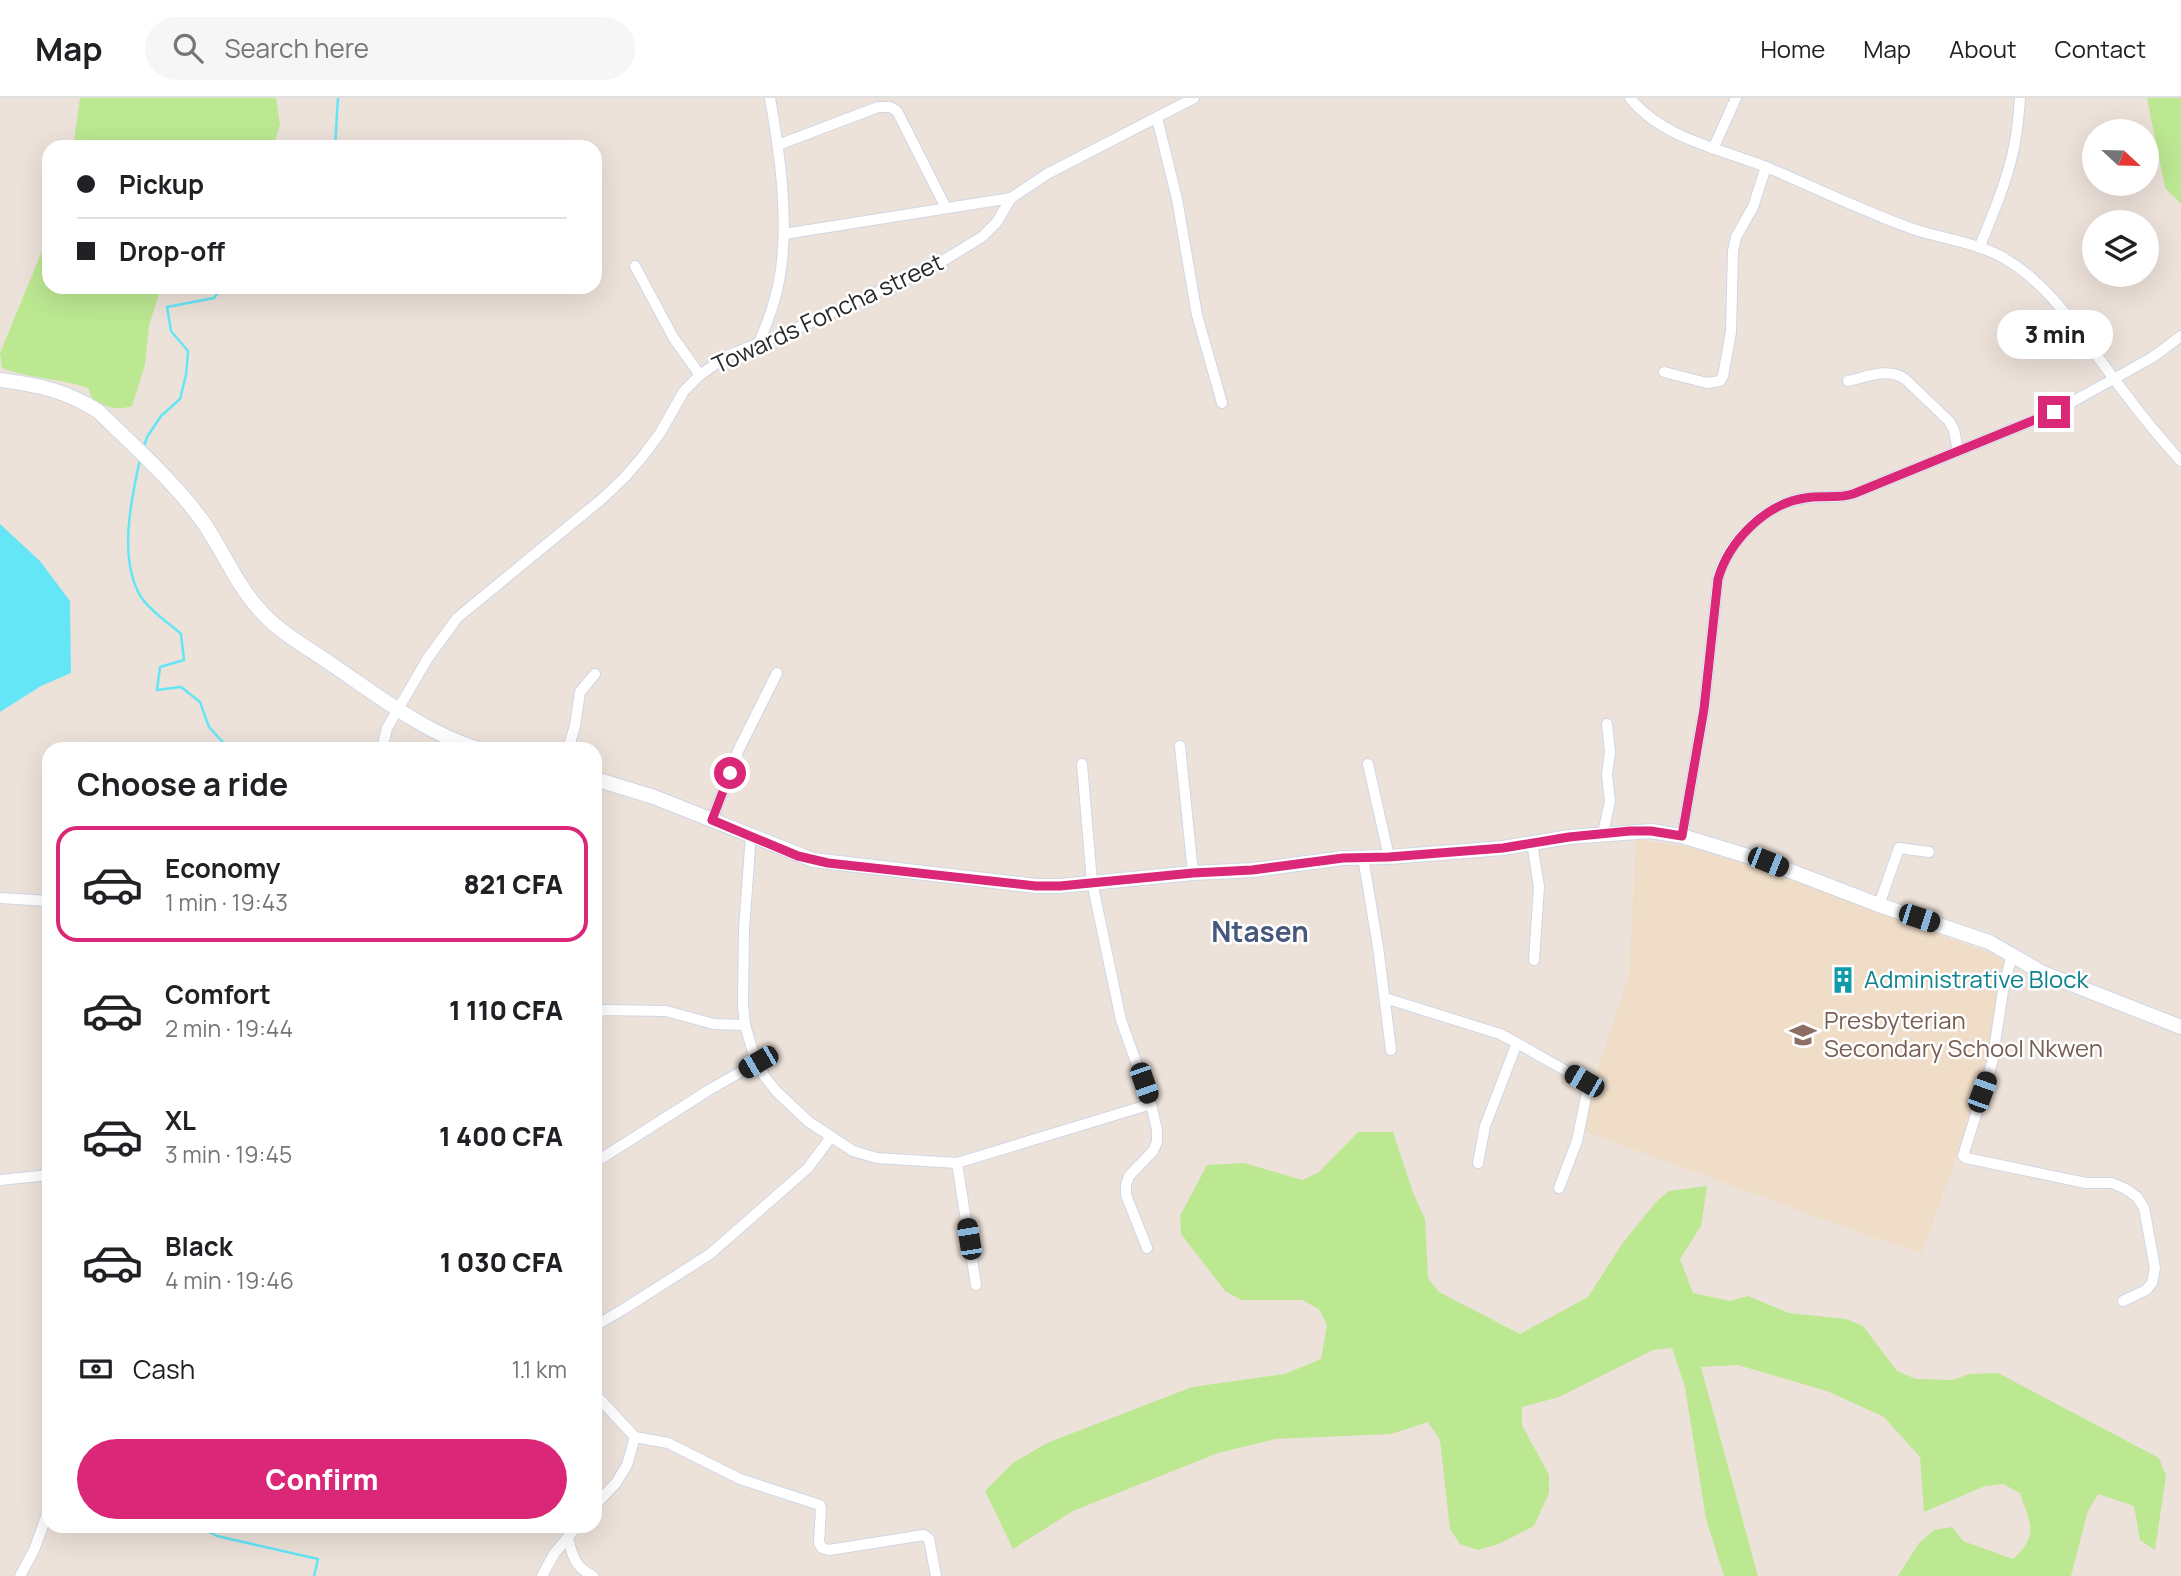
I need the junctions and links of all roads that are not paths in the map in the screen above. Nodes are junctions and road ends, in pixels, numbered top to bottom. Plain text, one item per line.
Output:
1 (770, 98) edge
2 (1194, 98) edge
3 (1630, 98) edge
4 (1736, 98) edge
5 (2020, 98) edge
6 (1157, 118) junction
7 (778, 145) junction
8 (1713, 149) junction
9 (1766, 167) junction
10 (1011, 198) junction
11 (946, 208) junction
12 (783, 234) junction
13 (1980, 246) junction
14 (635, 266) dead end
15 (2181, 336) edge
16 (759, 343) junction
17 (1664, 372) dead end
18 (700, 375) junction
19 (2115, 379) junction
20 (0, 380) edge
21 (1848, 381) dead end
22 (1222, 403) dead end
23 (1958, 451) junction
24 (2181, 461) edge
25 (777, 673) dead end
26 (595, 674) dead end
27 (398, 709) junction
28 (1607, 724) dead end
29 (384, 742) edge
30 (454, 742) edge
31 (570, 742) edge
32 (1180, 746) dead end
33 (1082, 764) dead end
34 (1368, 764) dead end
35 (602, 781) edge
36 (712, 820) junction
37 (1603, 834) junction
38 (751, 835) junction
39 (1682, 836) junction
40 (1532, 843) junction
41 (1929, 852) dead end
42 (1363, 857) junction
43 (1389, 857) junction
44 (1193, 873) junction
45 (1092, 882) junction
46 (0, 898) edge
47 (42, 901) edge
48 (1879, 905) junction
49 (2012, 954) junction
50 (1534, 960) dead end
51 (1385, 998) junction
52 (602, 1010) edge
53 (745, 1026) junction
54 (2181, 1027) edge
55 (1517, 1043) junction
56 (1391, 1050) dead end
57 (758, 1062) junction
58 (1151, 1104) junction
59 (831, 1137) junction
60 (602, 1158) edge
61 (957, 1163) junction
62 (1478, 1163) dead end
63 (42, 1176) edge
64 (0, 1180) edge
65 (1559, 1188) dead end
66 (1147, 1248) dead end
67 (976, 1285) dead end
68 (2123, 1301) dead end
69 (602, 1322) edge
70 (602, 1402) edge
71 (635, 1437) junction
72 (602, 1498) edge
73 (42, 1528) edge
74 (571, 1533) edge
75 (568, 1537) junction
76 (20, 1576) edge
77 (542, 1576) edge
78 (593, 1576) edge
79 (936, 1576) edge

1 - 7 street
2 - 6 street, Towards Foncha street
3 - 8 street
4 - 8 street
5 - 13 street
6 - 10 street, Towards Foncha street
6 - 22 street
7 - 11 street
7 - 12 street
8 - 9 street
9 - 13 street
9 - 17 street
10 - 11 street
10 - 16 street, Towards Foncha street
11 - 12 street
12 - 16 street
13 - 19 street
14 - 18 street
15 - 19 street
16 - 18 street, Towards Foncha street
18 - 27 street, Towards Foncha street
19 - 23 street
19 - 24 street
20 - 27 street
21 - 23 street
23 - 39 street
25 - 36 street
26 - 31 street
27 - 29 street, Towards Foncha street
27 - 30 street
28 - 37 street
32 - 44 street
33 - 45 street
34 - 43 street
35 - 36 street
36 - 38 street
37 - 39 street
37 - 40 street
38 - 45 street
38 - 53 street
39 - 48 street
40 - 43 street
40 - 50 street
41 - 48 street
42 - 43 street
42 - 44 street
42 - 51 street
44 - 45 street
45 - 58 street
46 - 47 street
48 - 49 street
49 - 54 street
49 - 68 street
51 - 55 street
51 - 56 street
52 - 53 street
53 - 57 street
55 - 62 street
55 - 65 street
57 - 59 street
57 - 60 street
58 - 61 street
58 - 66 street
59 - 61 street
59 - 69 street
61 - 67 street
63 - 64 street
70 - 71 street
71 - 72 street
71 - 79 street
73 - 76 street
74 - 75 street
75 - 77 street
75 - 78 street

